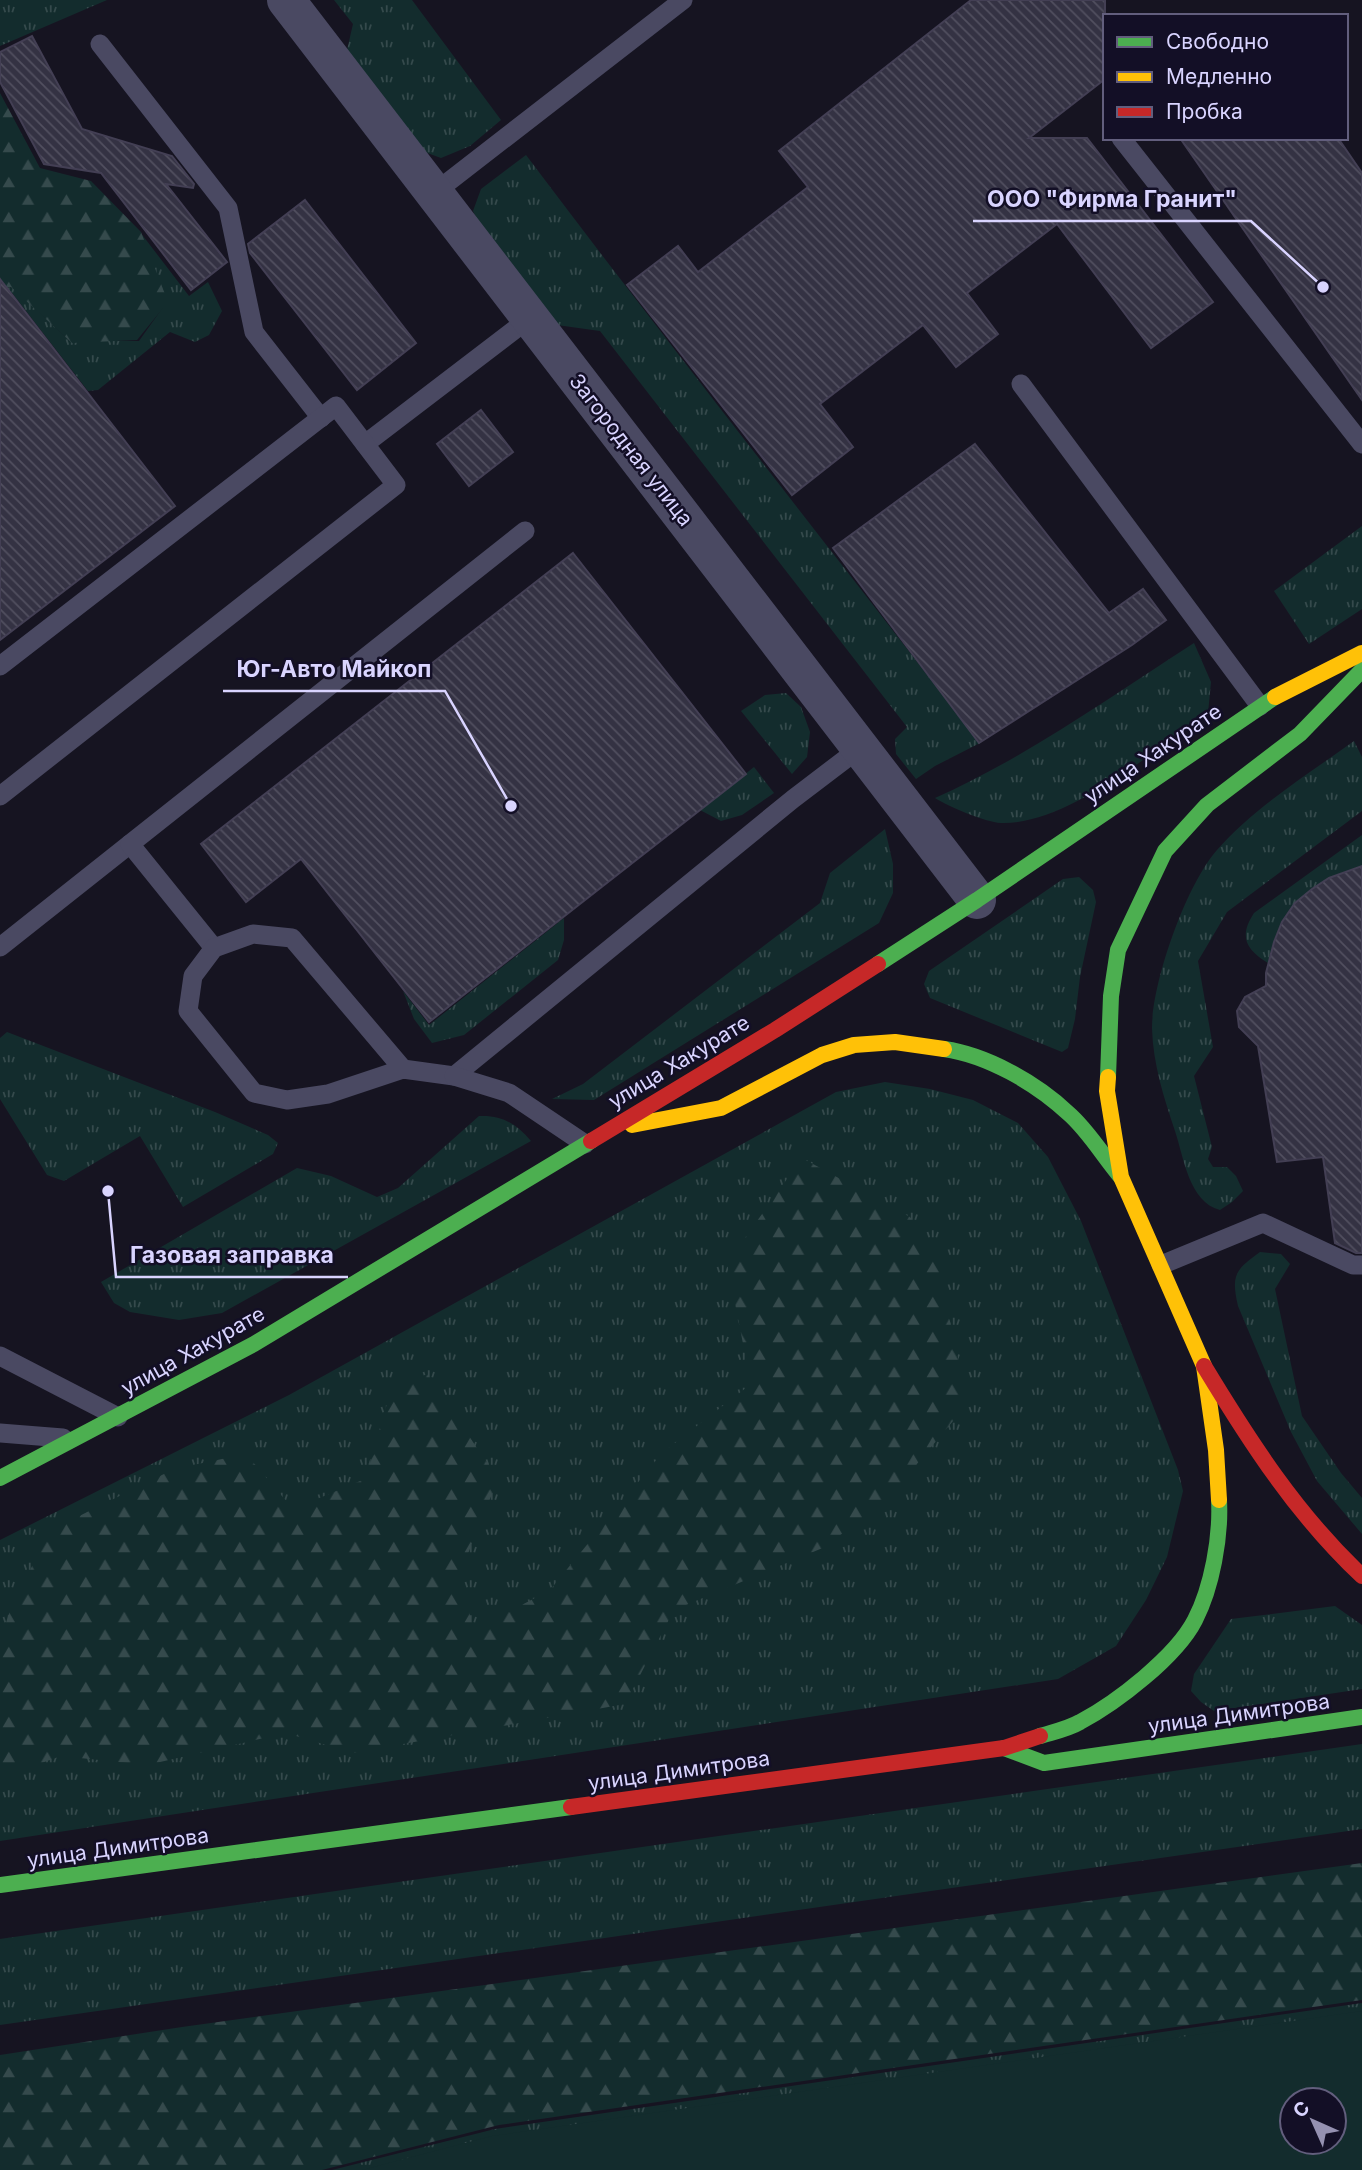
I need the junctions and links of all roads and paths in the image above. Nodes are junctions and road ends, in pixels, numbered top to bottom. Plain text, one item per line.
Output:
1 (286, 0) edge
2 (683, 0) edge
3 (100, 44) dead end
4 (1123, 140) edge
5 (434, 193) junction
6 (530, 318) junction
7 (1021, 384) dead end
8 (321, 418) junction
9 (365, 443) junction
10 (1362, 444) edge
11 (525, 531) dead end
12 (1362, 653) edge
13 (0, 666) edge
14 (1362, 670) edge
15 (1260, 706) junction
16 (860, 748) junction
17 (0, 796) edge
18 (130, 844) junction
19 (977, 900) junction
20 (0, 947) edge
21 (214, 948) junction
22 (403, 1069) junction
23 (454, 1076) junction
24 (606, 1131) junction
25 (585, 1144) junction
26 (1121, 1177) junction
27 (1161, 1265) junction
28 (1362, 1265) edge
29 (0, 1356) edge
30 (1204, 1366) junction
31 (118, 1417) junction
32 (0, 1433) edge
33 (74, 1439) junction
34 (0, 1478) edge
35 (1362, 1576) edge
36 (1362, 1717) edge
37 (1004, 1748) junction
38 (0, 1885) edge

1 - 5 street, Загородная улица
2 - 5 lane
3 - 8 lane
4 - 10 lane
5 - 6 street, Загородная улица
6 - 9 lane
6 - 16 street, Загородная улица
7 - 15 lane
8 - 9 lane
8 - 13 lane
9 - 17 lane
11 - 18 lane
12 - 15 main road, улица Хакурате
14 - 26 main road
15 - 19 main road, улица Хакурате
16 - 19 street, Загородная улица
16 - 23 lane
18 - 20 lane
18 - 21 lane
19 - 24 main road, улица Хакурате
21 - 22 lane
21 - 22 lane
22 - 23 lane
23 - 25 lane
24 - 25 main road, улица Хакурате
24 - 26 main road
25 - 31 main road, улица Хакурате
26 - 27 main road
27 - 28 lane
27 - 30 main road
29 - 31 lane
30 - 35 main road
30 - 37 main road
31 - 33 main road, улица Хакурате
32 - 33 lane
33 - 34 main road, улица Хакурате
36 - 37 main road, улица Димитрова
37 - 38 main road, улица Димитрова

